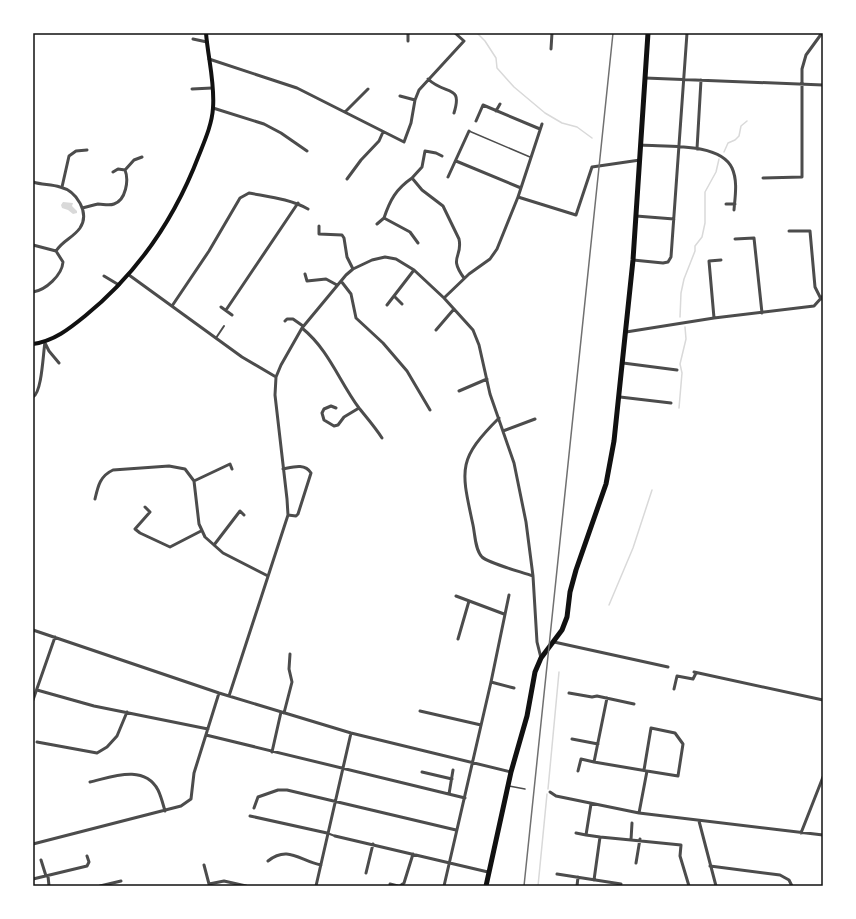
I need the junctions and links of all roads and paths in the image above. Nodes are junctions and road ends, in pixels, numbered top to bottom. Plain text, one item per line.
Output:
1 (206, 33) edge
2 (408, 33) edge
3 (455, 33) edge
4 (552, 33) edge
5 (648, 33) edge
6 (687, 33) edge
7 (822, 33) edge
8 (193, 39) dead end
9 (408, 41) dead end
10 (207, 42) junction
11 (551, 49) dead end
12 (209, 58) junction
13 (645, 78) junction
14 (428, 79) junction
15 (684, 80) junction
16 (700, 80) junction
17 (802, 83) junction
18 (823, 85) edge
19 (212, 88) junction
20 (368, 88) dead end
21 (192, 89) dead end
22 (400, 96) dead end
23 (415, 100) junction
24 (500, 104) dead end
25 (213, 108) junction
26 (496, 111) junction
27 (345, 112) junction
28 (454, 113) dead end
29 (476, 121) dead end
30 (542, 124) dead end
31 (540, 129) junction
32 (470, 131) joint
33 (383, 132) junction
34 (641, 145) junction
35 (680, 147) junction
36 (697, 149) junction
37 (87, 150) dead end
38 (306, 151) dead end
39 (442, 156) dead end
40 (142, 157) dead end
41 (532, 158) junction
42 (640, 160) junction
43 (456, 161) junction
44 (126, 170) junction
45 (113, 172) dead end
46 (448, 177) dead end
47 (412, 178) junction
48 (763, 178) dead end
49 (347, 179) dead end
50 (33, 182) edge
51 (62, 187) junction
52 (521, 188) junction
53 (518, 197) junction
54 (298, 203) junction
55 (726, 204) dead end
56 (735, 204) junction
57 (82, 208) junction
58 (308, 209) dead end
59 (734, 210) dead end
60 (636, 216) junction
61 (384, 218) junction
62 (674, 219) junction
63 (377, 224) dead end
64 (319, 226) dead end
65 (789, 232) dead end
66 (735, 240) dead end
67 (418, 243) dead end
68 (33, 245) edge
69 (56, 251) junction
70 (632, 260) junction
71 (721, 260) dead end
72 (353, 269) junction
73 (414, 270) junction
74 (305, 274) dead end
75 (129, 275) junction
76 (104, 276) dead end
77 (464, 278) junction
78 (341, 280) junction
79 (119, 285) junction
80 (337, 285) junction
81 (33, 292) edge
82 (394, 296) junction
83 (822, 297) edge
84 (444, 298) junction
85 (402, 304) dead end
86 (387, 305) dead end
87 (172, 306) junction
88 (221, 307) dead end
89 (454, 309) junction
90 (226, 310) junction
91 (762, 313) junction
92 (232, 315) dead end
93 (714, 318) junction
94 (285, 321) dead end
95 (224, 326) dead end
96 (302, 327) junction
97 (436, 330) dead end
98 (626, 332) junction
99 (216, 338) junction
100 (45, 342) junction
101 (33, 344) edge
102 (59, 363) dead end
103 (623, 363) junction
104 (677, 370) dead end
105 (276, 377) junction
106 (487, 380) junction
107 (459, 391) dead end
108 (620, 397) junction
109 (33, 398) edge
110 (671, 404) dead end
111 (336, 408) dead end
112 (359, 408) junction
113 (430, 410) dead end
114 (499, 418) junction
115 (535, 419) dead end
116 (503, 431) junction
117 (382, 438) dead end
118 (232, 469) dead end
119 (283, 469) junction
120 (194, 481) junction
121 (95, 499) dead end
122 (145, 507) dead end
123 (244, 515) dead end
124 (288, 515) junction
125 (201, 531) junction
126 (214, 545) junction
127 (268, 576) junction
128 (533, 576) junction
129 (509, 595) dead end
130 (456, 596) dead end
131 (469, 601) junction
132 (504, 614) junction
133 (33, 630) edge
134 (55, 637) junction
135 (458, 639) dead end
136 (554, 642) junction
137 (290, 654) dead end
138 (541, 658) junction
139 (668, 666) dead end
140 (491, 682) junction
141 (33, 684) edge
142 (38, 685) junction
143 (514, 688) dead end
144 (674, 689) dead end
145 (37, 690) junction
146 (219, 693) junction
147 (569, 693) dead end
148 (229, 696) junction
149 (606, 698) junction
150 (33, 700) edge
151 (823, 700) edge
152 (634, 704) dead end
153 (420, 711) dead end
154 (127, 712) junction
155 (282, 713) junction
156 (481, 725) junction
157 (208, 729) junction
158 (351, 733) junction
159 (206, 735) junction
160 (572, 739) dead end
161 (37, 742) dead end
162 (598, 744) junction
163 (272, 752) junction
164 (473, 762) junction
165 (594, 762) junction
166 (343, 769) junction
167 (453, 770) dead end
168 (578, 771) dead end
169 (645, 771) junction
170 (422, 772) dead end
171 (511, 772) junction
172 (823, 777) edge
173 (452, 779) junction
174 (90, 782) dead end
175 (508, 786) junction
176 (525, 789) dead end
177 (550, 792) dead end
178 (449, 794) junction
179 (464, 798) junction
180 (336, 800) junction
181 (592, 804) junction
182 (254, 808) dead end
183 (165, 810) junction
184 (639, 813) junction
185 (250, 816) dead end
186 (699, 821) junction
187 (632, 822) dead end
188 (456, 830) junction
189 (801, 832) junction
190 (327, 833) junction
191 (576, 834) dead end
192 (586, 835) junction
193 (823, 835) edge
194 (335, 836) joint
195 (600, 837) junction
196 (640, 839) junction
197 (631, 840) junction
198 (33, 844) edge
199 (373, 844) junction
200 (275, 850) dead end
201 (413, 854) junction
202 (276, 855) junction
203 (87, 856) dead end
204 (41, 860) dead end
205 (94, 860) dead end
206 (88, 861) junction
207 (268, 861) dead end
208 (449, 863) junction
209 (636, 863) dead end
210 (204, 865) dead end
211 (320, 865) junction
212 (710, 866) junction
213 (488, 872) junction
214 (366, 873) dead end
215 (557, 874) dead end
216 (47, 876) junction
217 (578, 877) junction
218 (33, 879) edge
219 (594, 880) junction
220 (121, 881) dead end
221 (390, 884) dead end
222 (621, 884) dead end
223 (209, 885) edge
224 (49, 886) edge
225 (100, 886) edge
226 (246, 886) edge
227 (316, 886) edge
228 (399, 886) edge
229 (444, 886) edge
230 (486, 886) edge
231 (577, 886) edge
232 (689, 886) edge
233 (716, 886) edge
234 (792, 886) edge

1 - 10 main road
2 - 9 street
3 - 14 street
4 - 11 street
5 - 13 highway
6 - 15 street
7 - 17 street
8 - 10 street
10 - 12 main road
12 - 19 main road
12 - 27 street
13 - 15 street
13 - 34 highway
14 - 23 street
14 - 28 street
15 - 16 street
15 - 35 street
16 - 17 street
16 - 36 street
17 - 18 street
17 - 48 street
19 - 21 street
19 - 25 main road
20 - 27 street
22 - 23 street
23 - 33 street
24 - 26 street
25 - 38 street
25 - 75 main road
26 - 29 street
26 - 31 street
27 - 33 street
30 - 31 street
31 - 41 street
32 - 41 lane
32 - 43 street
33 - 49 street
34 - 35 street
34 - 42 highway
35 - 36 street
35 - 62 street
36 - 56 street
37 - 51 street
39 - 47 street
40 - 44 street
41 - 52 street
42 - 53 street
42 - 60 highway
43 - 46 street
43 - 52 street
44 - 45 street
44 - 57 street
47 - 61 street
47 - 77 street
50 - 51 street
51 - 57 street
52 - 53 street
53 - 77 street
54 - 58 street
54 - 87 street
54 - 90 street
55 - 56 street
56 - 59 street
57 - 69 street
60 - 62 street
60 - 70 highway
61 - 63 street
61 - 67 street
62 - 70 street
64 - 72 street
65 - 83 street
66 - 91 street
68 - 69 street
69 - 81 street
70 - 98 highway
71 - 93 street
72 - 73 street
72 - 78 street
73 - 82 street
73 - 84 street
74 - 80 street
75 - 79 main road
75 - 87 street
76 - 79 street
77 - 84 street
78 - 80 street
78 - 113 street
79 - 100 main road
80 - 96 street
82 - 85 street
82 - 86 street
83 - 91 street
84 - 89 street
87 - 99 street
88 - 90 street
89 - 97 street
89 - 106 street
90 - 92 street
91 - 93 street
93 - 98 street
94 - 96 street
95 - 99 street
96 - 105 street
96 - 112 street
98 - 103 highway
99 - 105 street
100 - 101 main road
100 - 102 street
100 - 109 street
103 - 104 street
103 - 108 highway
105 - 119 street
106 - 107 street
106 - 114 street
108 - 110 street
108 - 136 highway
111 - 112 street
112 - 117 street
114 - 116 street
114 - 128 street
115 - 116 street
116 - 128 street
118 - 120 street
119 - 124 street
119 - 124 street
120 - 121 street
120 - 125 street
122 - 125 street
123 - 126 street
124 - 127 street
125 - 126 street
126 - 127 street
127 - 148 street
128 - 138 street
129 - 132 street
130 - 131 street
131 - 132 street
131 - 135 street
132 - 140 street
133 - 134 street
134 - 142 street
134 - 146 street
136 - 138 highway
136 - 139 street
137 - 155 street
138 - 171 highway
140 - 143 street
140 - 156 street
141 - 142 street
142 - 145 street
144 - 151 street
145 - 150 street
145 - 154 street
146 - 148 street
146 - 157 street
147 - 149 street
148 - 155 street
149 - 152 street
149 - 162 street
153 - 156 street
154 - 157 street
154 - 161 street
155 - 158 street
155 - 163 street
156 - 164 street
157 - 159 street
158 - 164 street
158 - 166 street
159 - 163 street
159 - 183 street
160 - 162 street
162 - 165 street
163 - 166 street
164 - 171 street
164 - 179 street
165 - 168 street
165 - 169 street
166 - 178 street
166 - 180 street
167 - 173 street
169 - 169 street
169 - 184 street
170 - 173 street
171 - 175 highway
172 - 189 street
173 - 178 street
174 - 183 street
175 - 176 lane
175 - 213 highway
177 - 181 street
178 - 179 street
179 - 188 street
180 - 182 street
180 - 188 street
180 - 190 street
181 - 184 street
181 - 192 street
183 - 198 street
184 - 186 street
185 - 190 street
186 - 189 street
186 - 212 street
187 - 197 street
188 - 208 street
189 - 193 street
190 - 194 street
190 - 211 street
191 - 192 street
192 - 195 street
194 - 199 street
195 - 197 street
195 - 219 street
196 - 197 street
196 - 209 street
196 - 232 street
199 - 201 street
199 - 214 street
200 - 202 street
201 - 208 street
201 - 228 street
202 - 207 street
202 - 211 street
203 - 206 street
204 - 216 street
205 - 206 street
206 - 216 street
208 - 213 street
208 - 229 street
210 - 223 street
211 - 227 street
212 - 233 street
212 - 234 street
213 - 230 highway
215 - 217 street
216 - 218 street
216 - 224 street
217 - 219 street
217 - 231 street
219 - 222 street
220 - 225 street
221 - 228 street
223 - 226 street

